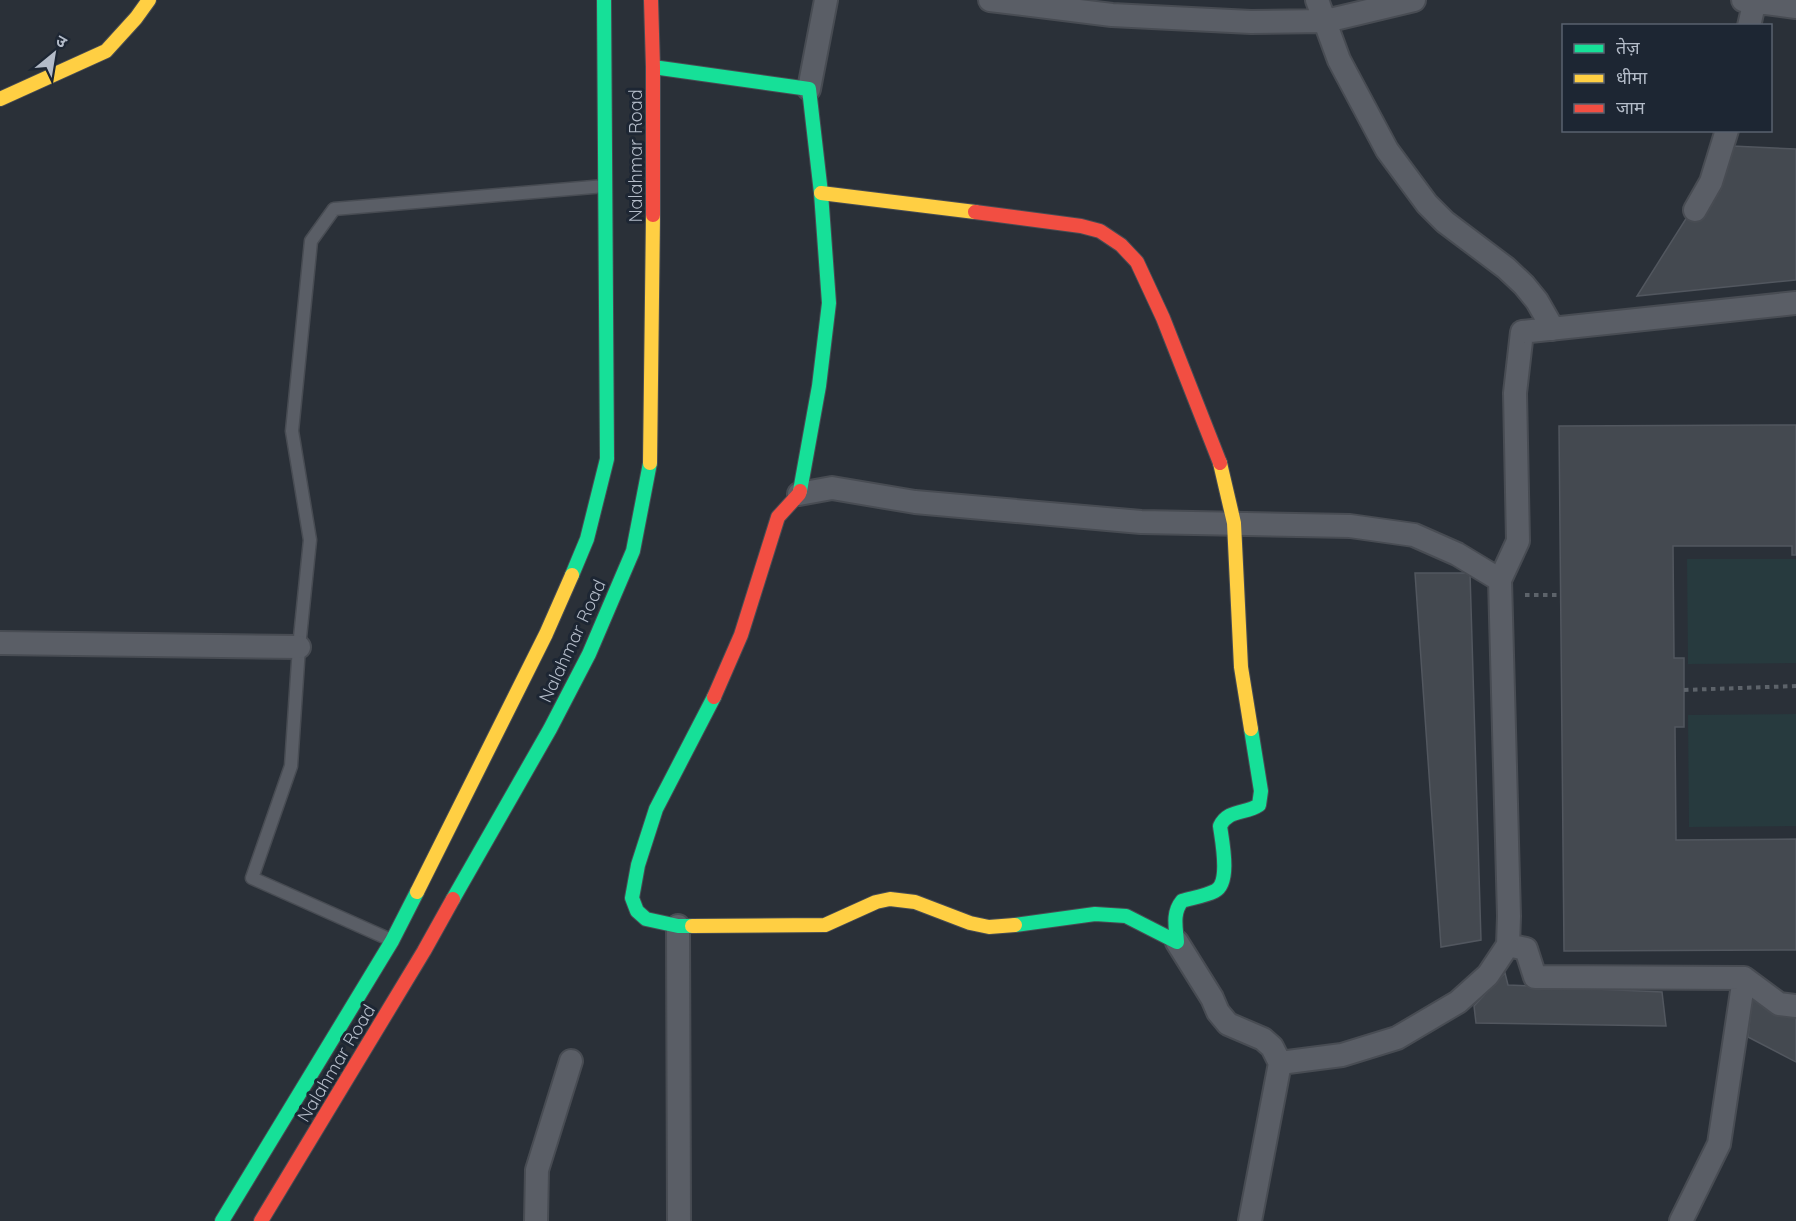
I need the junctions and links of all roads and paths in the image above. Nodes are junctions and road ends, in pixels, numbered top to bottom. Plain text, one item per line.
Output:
1 (149, 0) edge
2 (604, 0) edge
3 (651, 0) edge
4 (826, 0) edge
5 (990, 0) edge
6 (1317, 0) edge
7 (1414, 0) edge
8 (1751, 0) edge
9 (1796, 7) edge
10 (1326, 21) junction
11 (1749, 24) edge
12 (653, 67) junction
13 (809, 89) junction
14 (0, 99) edge
15 (1726, 132) edge
16 (605, 186) junction
17 (821, 193) junction
18 (1695, 210) dead end
19 (1796, 303) edge
20 (1553, 329) junction
21 (799, 494) junction
22 (1234, 523) junction
23 (1501, 587) junction
24 (1561, 595) dead end
25 (0, 642) edge
26 (299, 647) junction
27 (1796, 686) edge
28 (1684, 690) dead end
29 (678, 926) junction
30 (392, 941) junction
31 (1177, 942) junction
32 (1508, 945) junction
33 (1744, 978) junction
34 (1796, 1006) edge
35 (572, 1061) dead end
36 (1280, 1063) junction
37 (222, 1221) edge
38 (261, 1221) edge
39 (536, 1221) edge
40 (679, 1221) edge
41 (1250, 1221) edge
42 (1681, 1221) edge

1 - 14 street
2 - 16 street, Nalahmar Road
3 - 12 street, Nalahmar Road
4 - 13 street
5 - 10 street
6 - 10 street
7 - 10 street
8 - 9 street
8 - 11 street
10 - 20 street
12 - 13 street
12 - 38 street, Nalahmar Road
13 - 17 street
15 - 18 street
16 - 26 lane
16 - 30 street, Nalahmar Road
17 - 21 street
17 - 22 street
19 - 20 street
20 - 23 street
21 - 22 street
21 - 29 street
22 - 23 street
22 - 31 street
23 - 24 path
23 - 32 street
25 - 26 street
26 - 30 lane
27 - 28 path
29 - 31 street
29 - 40 street
30 - 37 street, Nalahmar Road
31 - 36 street
32 - 33 street
32 - 36 street
33 - 34 street
33 - 42 street
35 - 39 street
36 - 41 street

